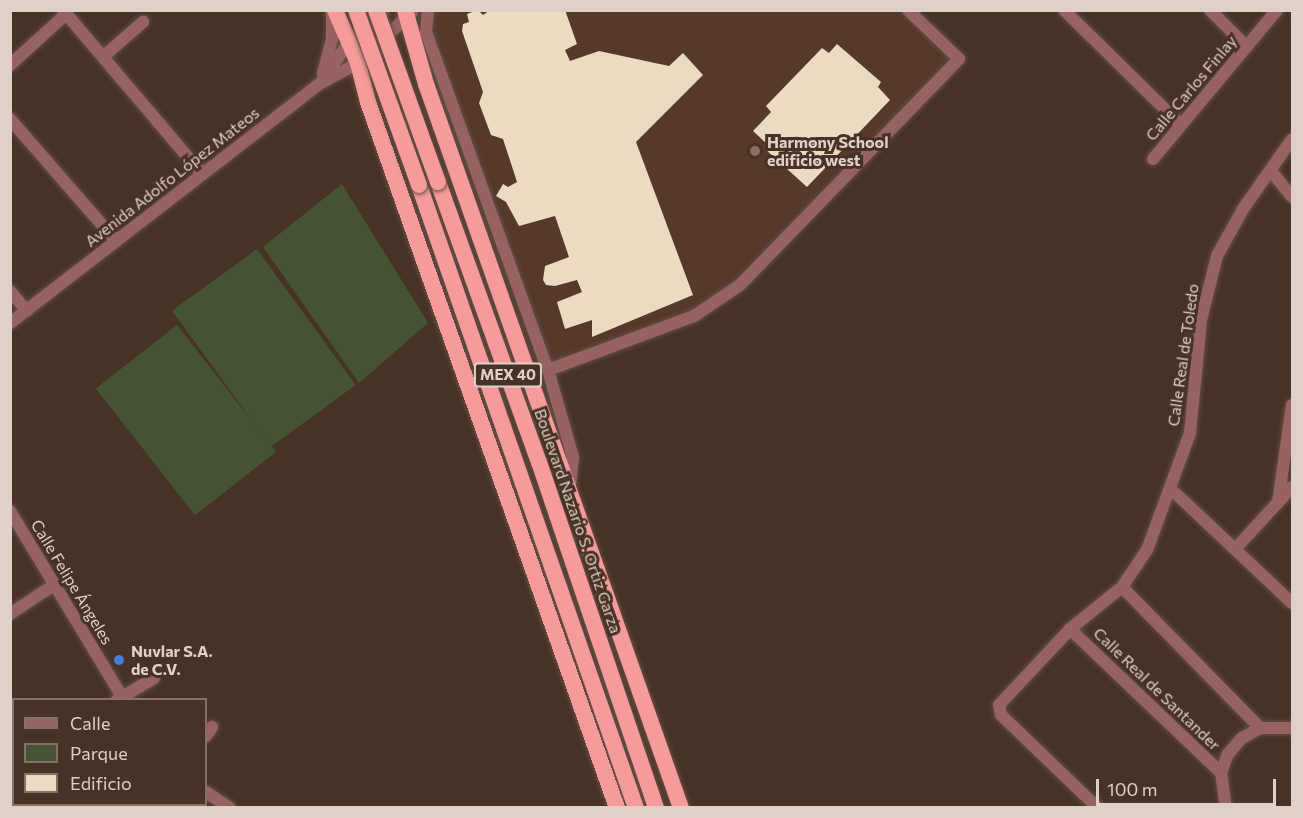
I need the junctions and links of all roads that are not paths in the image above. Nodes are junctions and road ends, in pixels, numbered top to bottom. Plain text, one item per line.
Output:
1 (333, 10) edge
2 (356, 10) edge
3 (376, 10) edge
4 (384, 10) edge
5 (428, 10) edge
6 (908, 10) edge
7 (1064, 10) edge
8 (1210, 10) edge
9 (1277, 10) edge
10 (65, 12) edge
11 (408, 12) edge
12 (143, 22) dead end
13 (350, 42) junction
14 (1246, 47) junction
15 (104, 56) junction
16 (358, 63) junction
17 (10, 65) edge
18 (321, 83) junction
19 (426, 84) junction
20 (368, 102) junction
21 (10, 120) edge
22 (1181, 125) junction
23 (1293, 139) edge
24 (1153, 159) dead end
25 (1270, 171) junction
26 (201, 173) junction
27 (1293, 197) edge
28 (117, 241) junction
29 (10, 291) edge
30 (27, 311) junction
31 (10, 323) edge
32 (456, 344) junction
33 (548, 370) junction
34 (485, 371) junction
35 (1293, 405) edge
36 (539, 462) junction
37 (1293, 487) edge
38 (570, 488) junction
39 (1172, 490) junction
40 (1278, 503) junction
41 (10, 511) edge
42 (1236, 548) junction
43 (54, 585) junction
44 (1122, 587) junction
45 (1293, 603) edge
46 (10, 614) edge
47 (617, 628) junction
48 (1070, 629) junction
49 (154, 678) dead end
50 (121, 698) edge
51 (1260, 728) junction
52 (1293, 728) edge
53 (1221, 774) junction
54 (207, 793) edge
55 (230, 807) edge
56 (617, 807) edge
57 (636, 807) edge
58 (656, 807) edge
59 (681, 807) edge
60 (1098, 807) edge
61 (1226, 807) edge

1 - 13 highway
1 - 18 street
2 - 34 highway, MEX 40, bridge
3 - 36 highway, Boulevard Nazario S. Ortiz Garza / MEX 40, bridge
4 - 13 street
5 - 33 street
6 - 33 street
7 - 22 street
8 - 14 street
9 - 14 street, Calle Carlos Finlay
10 - 15 street
10 - 17 street
11 - 16 street, Avenida Adolfo López Mateos
11 - 19 highway
12 - 15 street
13 - 16 highway
13 - 18 street
14 - 22 street, Calle Carlos Finlay
15 - 26 street
16 - 18 street, Avenida Adolfo López Mateos
16 - 20 highway
18 - 26 street, Avenida Adolfo López Mateos
19 - 20 highway
19 - 38 highway
20 - 32 highway
21 - 28 street
22 - 24 street, Calle Carlos Finlay
23 - 25 street, Calle Real de Toledo
25 - 27 street
25 - 39 street, Calle Real de Toledo
26 - 28 street, Avenida Adolfo López Mateos
28 - 30 street, Avenida Adolfo López Mateos
29 - 30 street
30 - 31 street, Avenida Adolfo López Mateos
32 - 34 highway
32 - 56 highway
33 - 38 street
34 - 57 highway, MEX 40
35 - 40 street
36 - 47 highway
36 - 58 highway, Boulevard Nazario S. Ortiz Garza / MEX 40
37 - 40 street
38 - 47 highway
39 - 42 street
39 - 44 street, Calle Real de Toledo
40 - 42 street
41 - 43 street, Calle Felipe Ángeles
42 - 45 street
43 - 46 street
43 - 50 street, Calle Felipe Ángeles
44 - 48 street, Calle Real de Toledo
44 - 51 street
47 - 59 highway
48 - 53 street, Calle Real de Santander
48 - 60 street, Calle Real de Toledo
49 - 50 street
51 - 52 street
51 - 53 street
53 - 61 street
54 - 55 street

